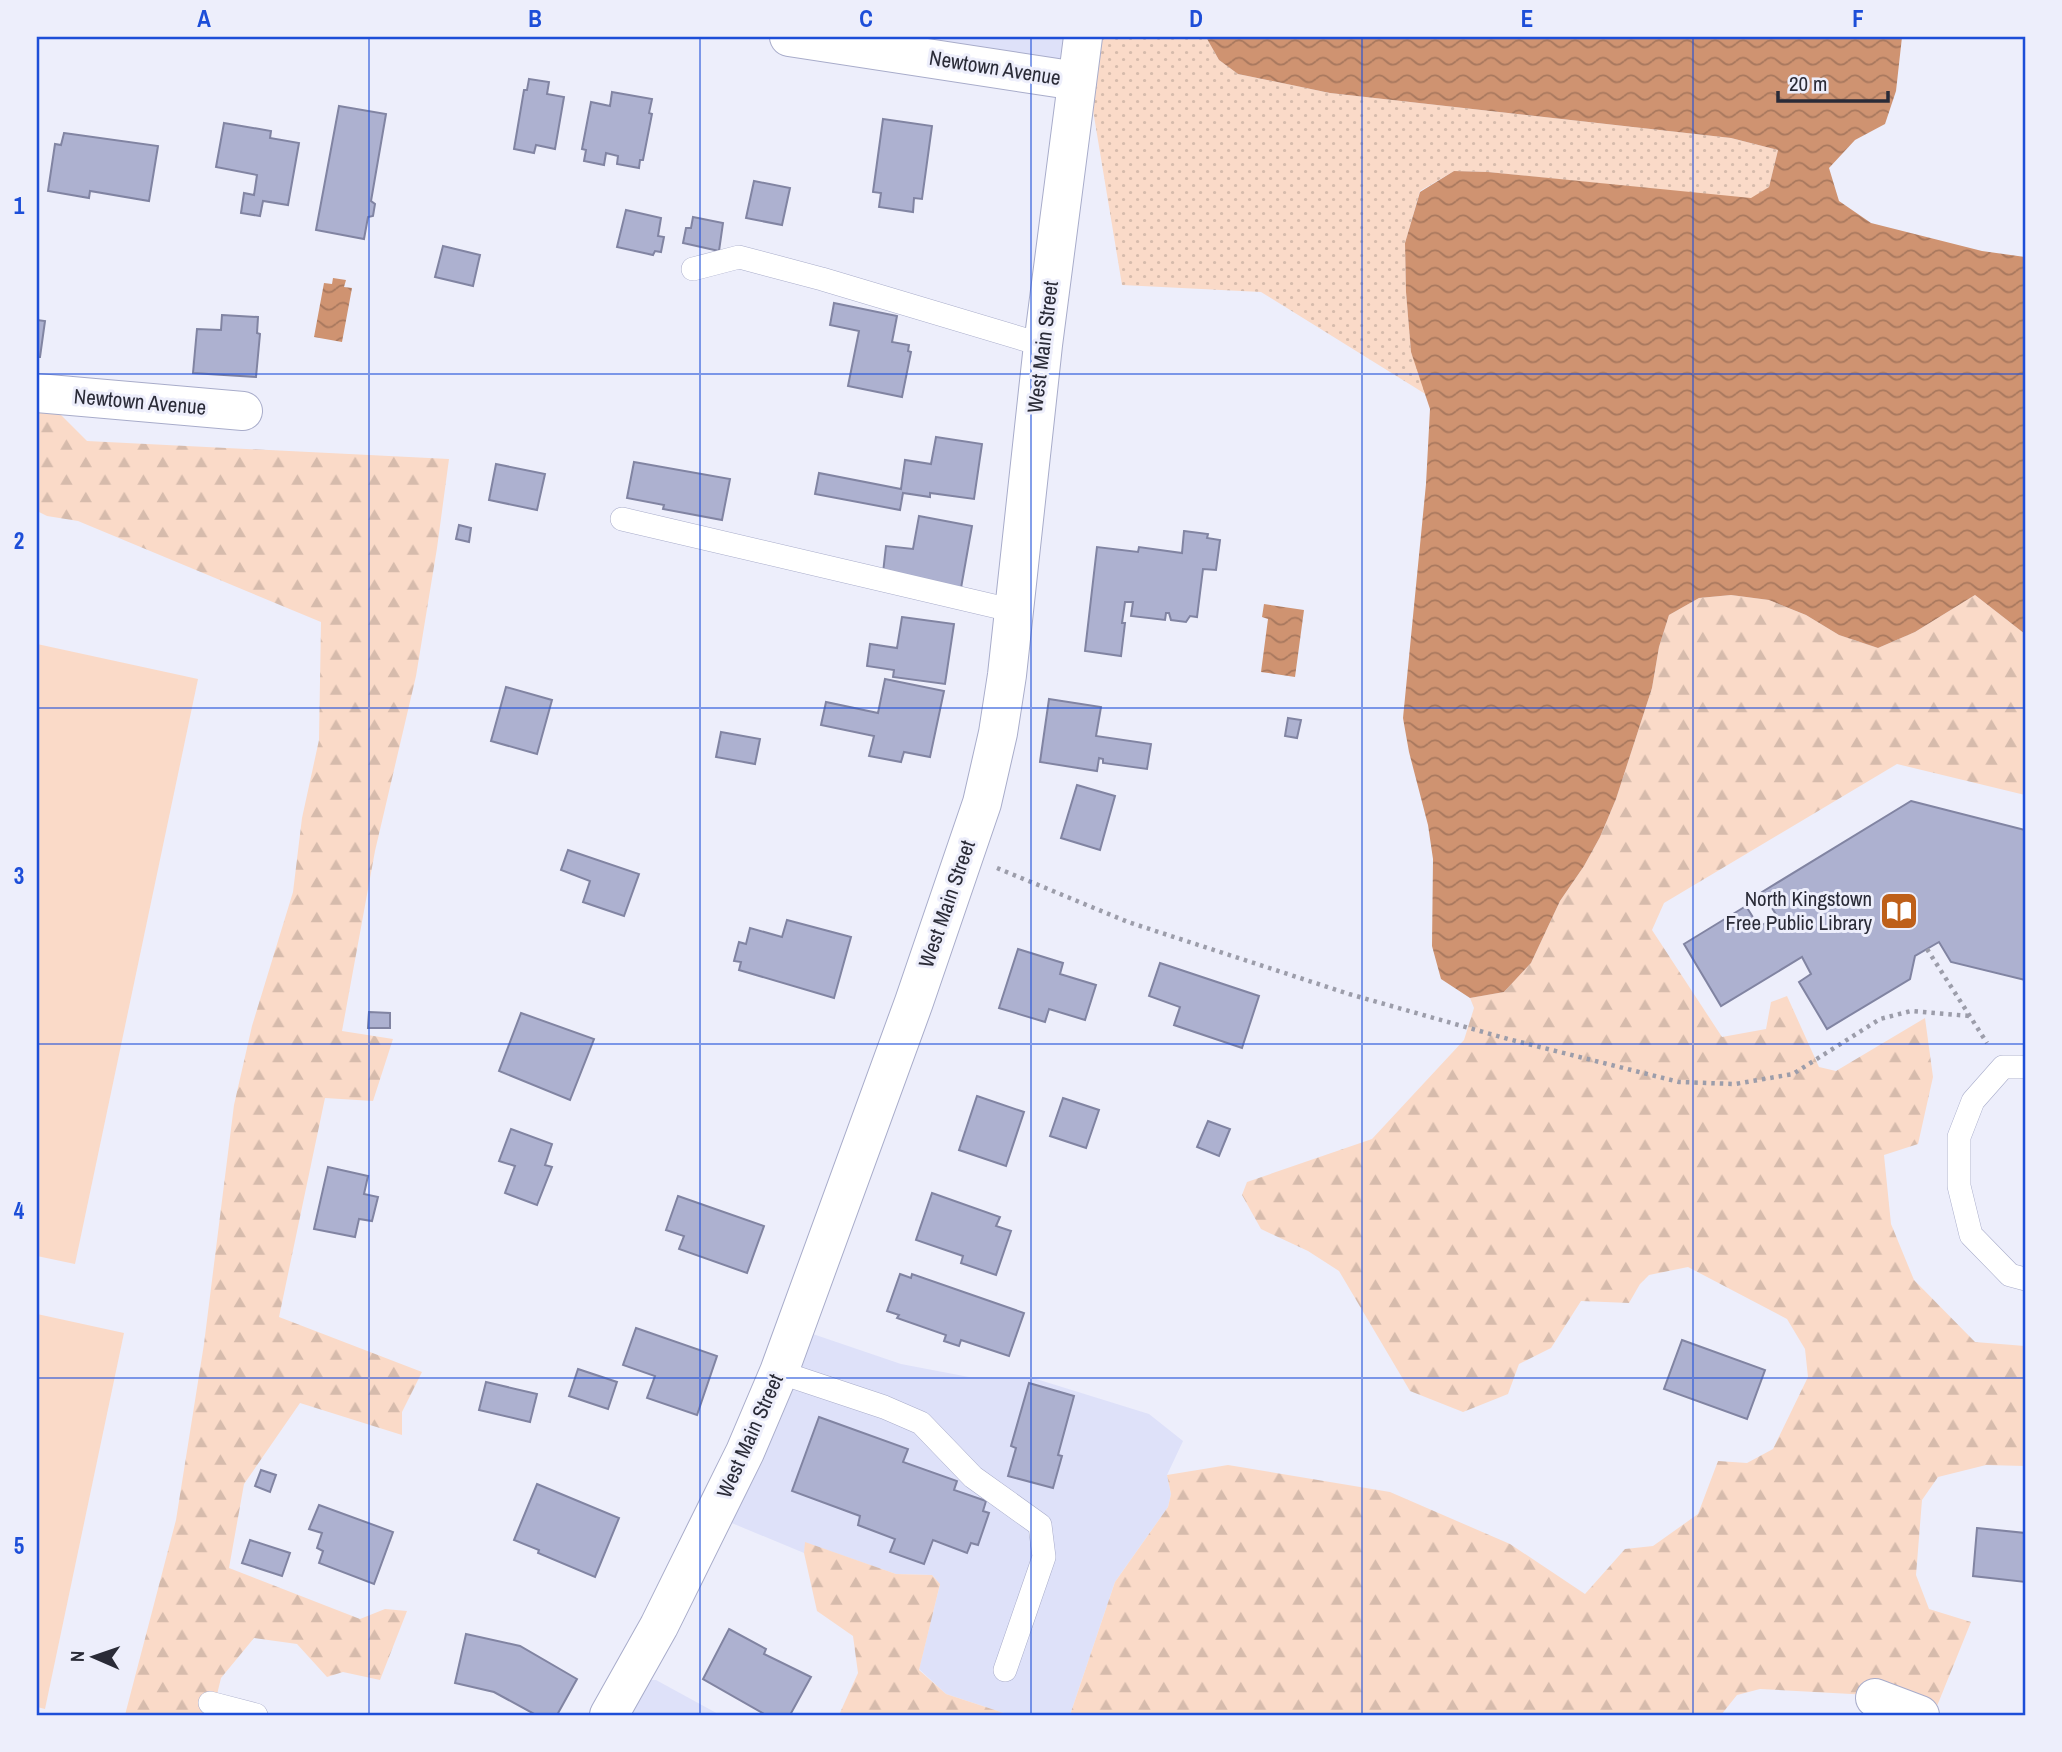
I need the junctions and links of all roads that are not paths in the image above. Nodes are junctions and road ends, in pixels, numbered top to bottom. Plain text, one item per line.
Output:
1 (789, 37) edge
2 (1083, 37) edge
3 (1077, 80) junction
4 (693, 269) dead end
5 (1043, 345) junction
6 (37, 393) edge
7 (243, 411) dead end
8 (622, 519) dead end
9 (1015, 611) junction
10 (2014, 1067) edge
11 (2025, 1279) edge
12 (779, 1372) junction
13 (1005, 1670) dead end
14 (1875, 1698) dead end
15 (210, 1703) dead end
16 (256, 1715) edge
17 (609, 1715) edge
18 (1920, 1715) edge

1 - 3 main road, Newtown Avenue
2 - 3 main road, West Main Street
3 - 5 main road, West Main Street
4 - 5 lane
5 - 9 main road, West Main Street
6 - 7 main road, Newtown Avenue
8 - 9 lane
9 - 12 main road, West Main Street
10 - 11 lane
12 - 13 lane
12 - 17 main road, West Main Street
14 - 18 main road
15 - 16 lane

